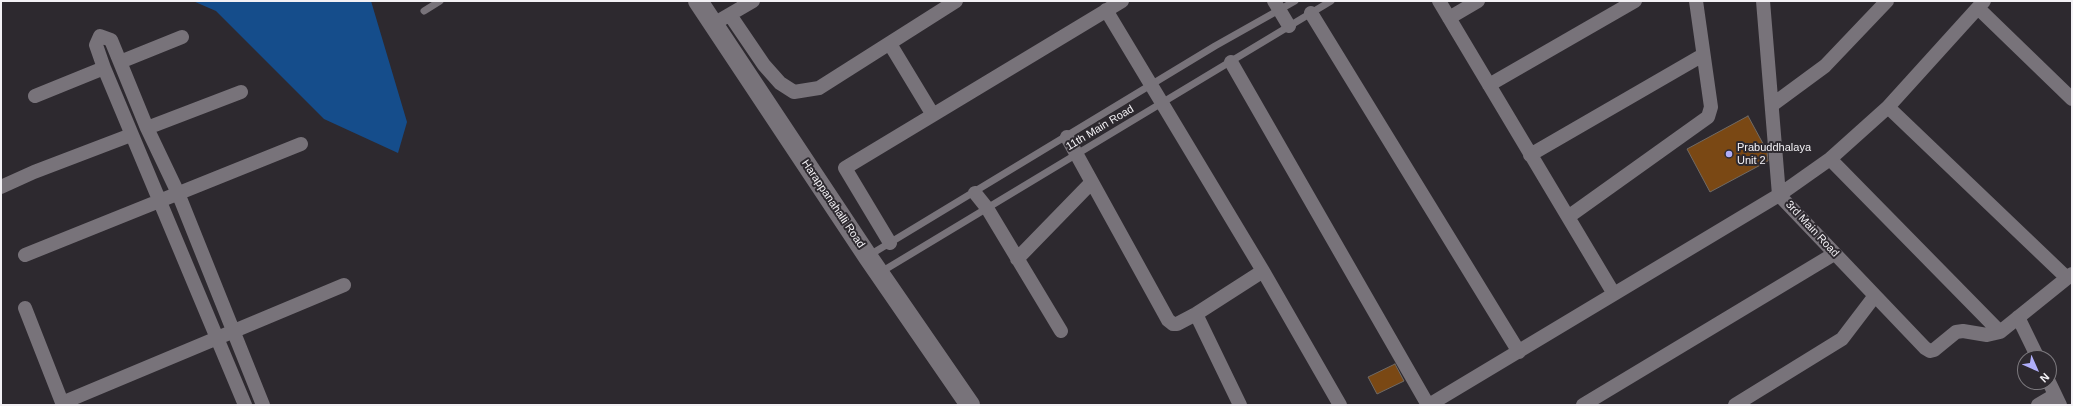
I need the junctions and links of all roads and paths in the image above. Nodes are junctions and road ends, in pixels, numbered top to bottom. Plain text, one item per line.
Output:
1 (440, 1) edge
2 (698, 1) edge
3 (753, 1) edge
4 (956, 1) edge
5 (1122, 1) edge
6 (1295, 1) edge
7 (1331, 1) edge
8 (1439, 1) edge
9 (1478, 1) edge
10 (1634, 1) edge
11 (1696, 1) edge
12 (1763, 1) edge
13 (1888, 1) edge
14 (1981, 4) edge
15 (1277, 5) edge
16 (1106, 10) junction
17 (424, 11) dead end
18 (1311, 13) junction
19 (1449, 18) junction
20 (722, 20) junction
21 (1289, 26) junction
22 (182, 37) dead end
23 (890, 44) junction
24 (1703, 55) junction
25 (120, 62) junction
26 (1231, 62) junction
27 (104, 68) junction
28 (1489, 84) junction
29 (1152, 86) junction
30 (241, 92) dead end
31 (35, 96) dead end
32 (2072, 98) edge
33 (1163, 103) junction
34 (1772, 105) junction
35 (1888, 107) junction
36 (933, 115) junction
37 (148, 128) junction
38 (131, 135) junction
39 (1067, 137) junction
40 (301, 144) dead end
41 (1076, 155) junction
42 (1530, 155) junction
43 (1830, 159) junction
44 (1091, 183) junction
45 (1, 187) edge
46 (975, 192) junction
47 (178, 193) junction
48 (1779, 195) junction
49 (159, 201) junction
50 (987, 208) junction
51 (1568, 218) junction
52 (890, 243) junction
53 (1834, 254) junction
54 (25, 255) dead end
55 (868, 257) junction
56 (1017, 259) junction
57 (1263, 271) junction
58 (879, 273) junction
59 (2070, 276) edge
60 (344, 285) dead end
61 (1614, 294) junction
62 (1874, 296) junction
63 (25, 308) dead end
64 (1196, 314) junction
65 (2018, 317) junction
66 (1061, 331) dead end
67 (232, 332) junction
68 (2000, 332) junction
69 (218, 337) junction
70 (2034, 350) edge
71 (1519, 352) junction
72 (2053, 390) edge
73 (2057, 400) edge
74 (63, 404) edge
75 (245, 405) edge
76 (263, 405) edge
77 (970, 405) edge
78 (1240, 405) edge
79 (1340, 405) edge
80 (1428, 405) edge
81 (1583, 405) edge
82 (1735, 405) edge
83 (2038, 405) edge

1 - 17 lane
2 - 20 street, Harappanahalli Road
3 - 20 street
4 - 23 street
5 - 16 street
6 - 15 lane, 11th Main Road
7 - 18 lane, 11th Main Road
8 - 19 street
9 - 19 street
10 - 28 street
11 - 24 street
12 - 34 street, 3rd Main Road
13 - 34 street
14 - 32 street
14 - 35 street
15 - 21 street
15 - 29 lane, 11th Main Road
16 - 29 street
16 - 36 street
18 - 21 lane, 11th Main Road
18 - 71 street
19 - 28 street
20 - 23 street
20 - 55 street, Harappanahalli Road
21 - 26 lane, 11th Main Road
22 - 25 street
23 - 36 street
24 - 42 street
24 - 51 street
25 - 27 street
25 - 37 street
26 - 33 lane, 11th Main Road
26 - 80 street
27 - 31 street
27 - 38 street
28 - 42 street
29 - 33 street
29 - 39 lane, 11th Main Road
30 - 37 street
33 - 41 lane, 11th Main Road
33 - 57 street
34 - 48 street, 3rd Main Road
35 - 43 street
35 - 59 street
36 - 52 street
37 - 47 street
38 - 45 street
38 - 49 street
39 - 41 street
39 - 46 lane, 11th Main Road
40 - 47 street
41 - 44 street
41 - 50 lane, 11th Main Road
42 - 51 street
43 - 48 street
43 - 68 street
44 - 56 street
44 - 64 street
46 - 50 street
46 - 52 lane, 11th Main Road
47 - 49 street
47 - 67 street
48 - 53 street, 3rd Main Road
48 - 61 street
49 - 54 street
49 - 69 street
50 - 56 street
50 - 58 lane, 11th Main Road
51 - 61 street
52 - 55 lane, 11th Main Road
53 - 62 street, 3rd Main Road
53 - 81 street
55 - 58 street, Harappanahalli Road
56 - 66 street
57 - 64 street
57 - 79 street
58 - 77 street, Harappanahalli Road
59 - 65 street
60 - 67 street
61 - 71 street
62 - 68 street, 3rd Main Road
62 - 82 street
63 - 74 street
64 - 78 street
65 - 68 street
65 - 70 street
67 - 69 street
67 - 76 street
69 - 74 street
69 - 75 street
71 - 80 street
72 - 73 street
73 - 83 street

